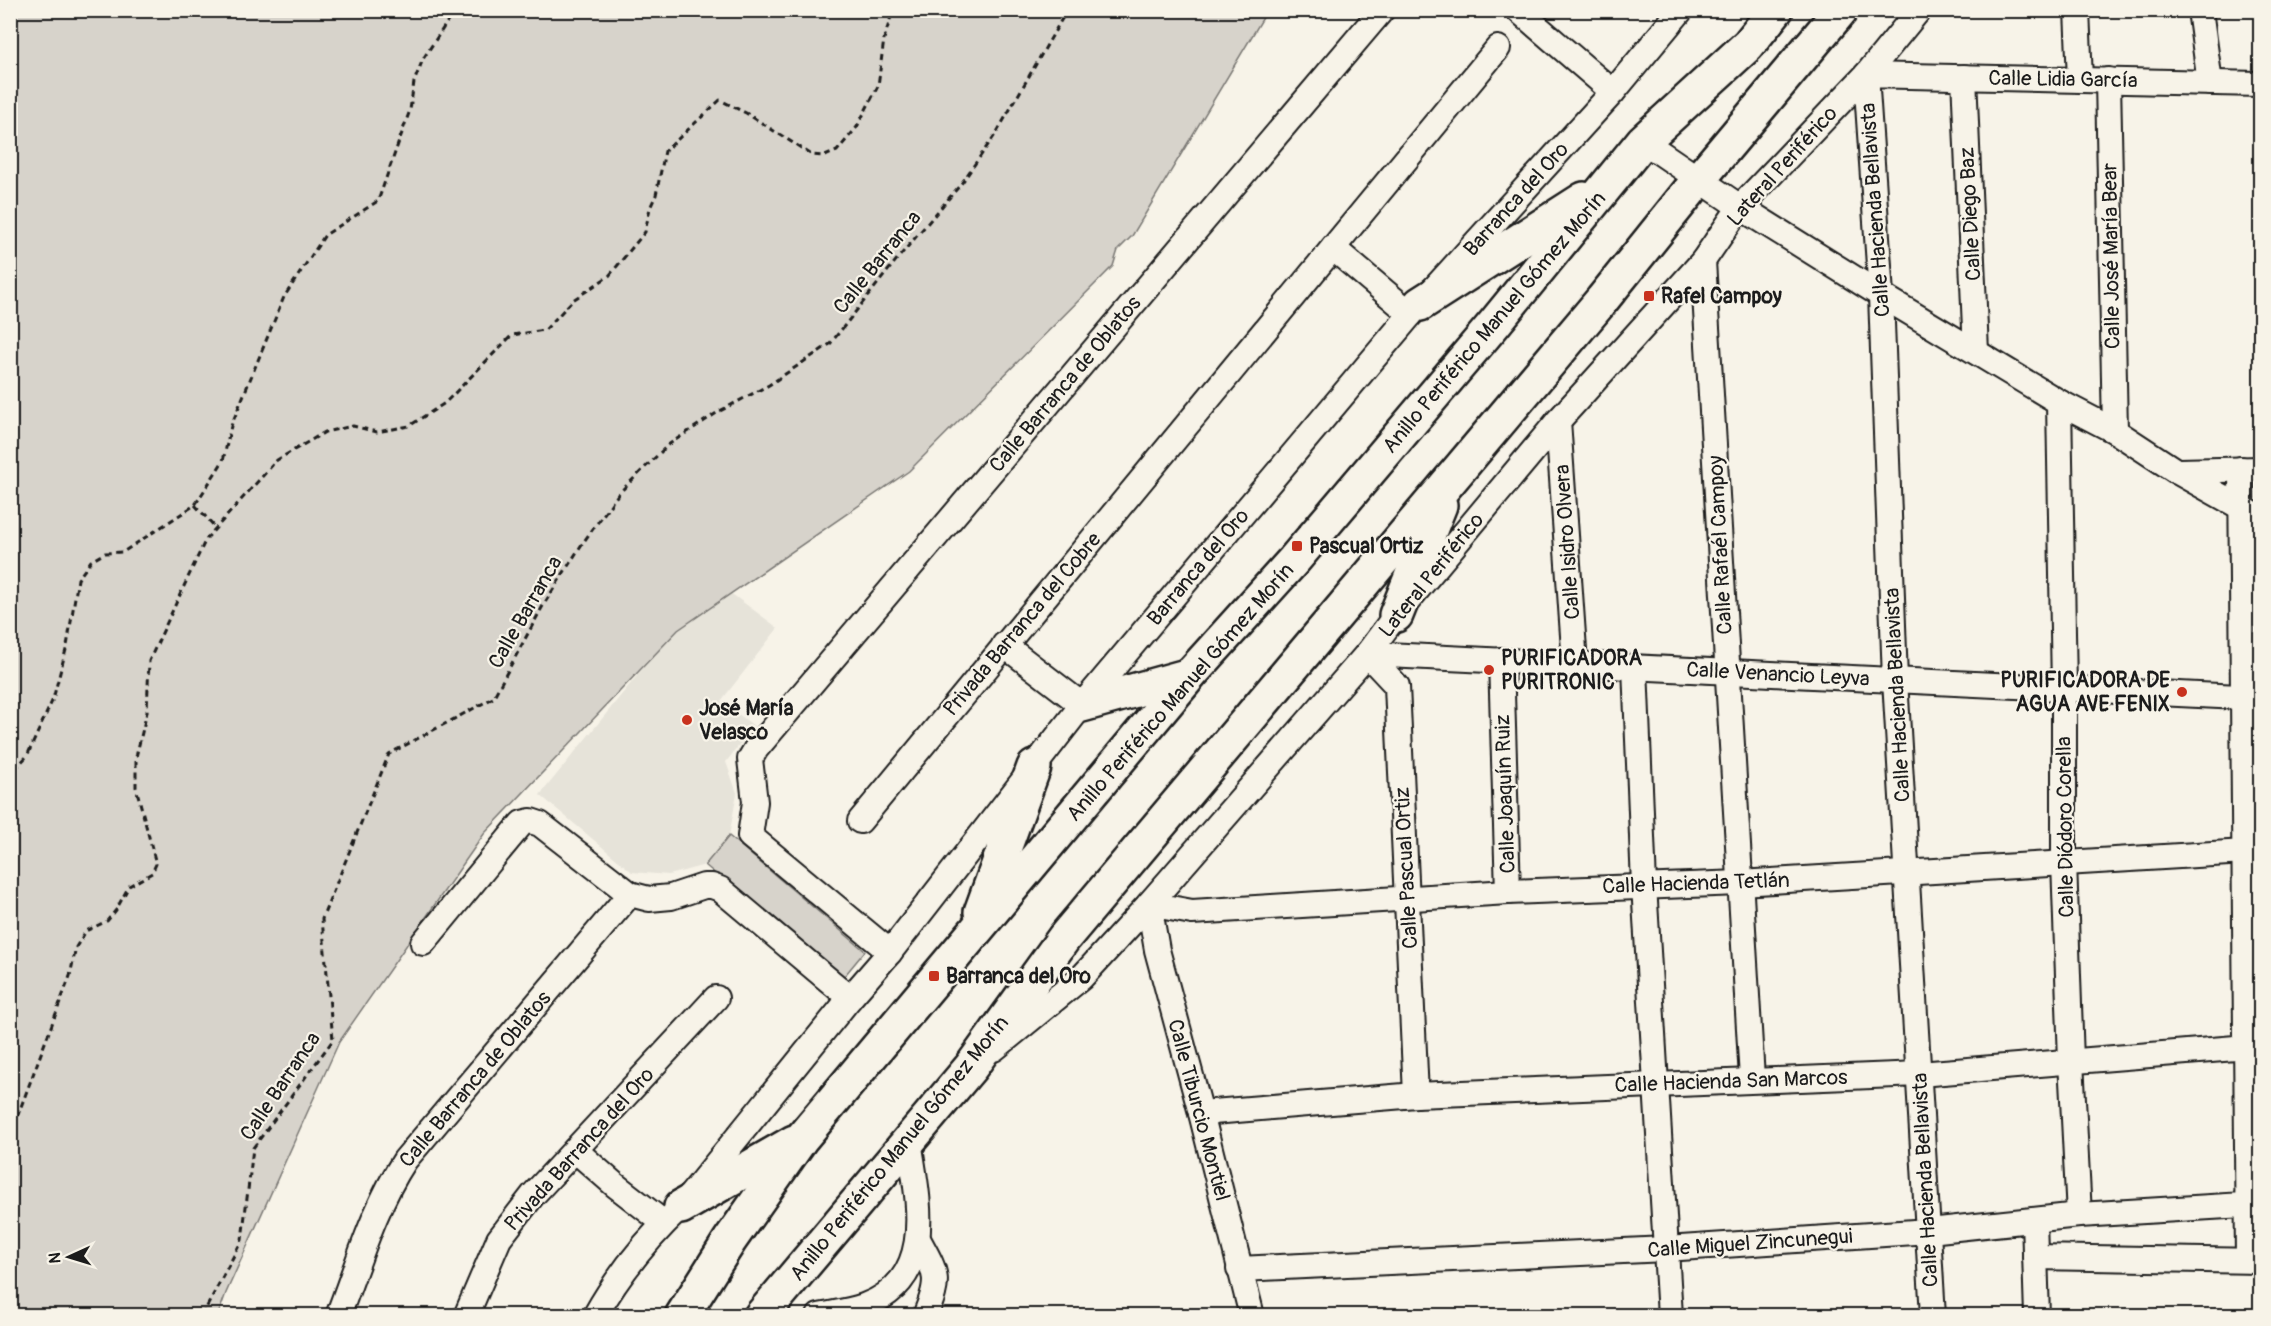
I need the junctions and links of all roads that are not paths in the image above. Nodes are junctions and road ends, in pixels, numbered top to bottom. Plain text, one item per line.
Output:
1 (1382, 10) edge
2 (1518, 10) edge
3 (1681, 10) edge
4 (1776, 10) edge
5 (1841, 10) edge
6 (1920, 10) edge
7 (2076, 10) edge
8 (2200, 10) edge
9 (1498, 48) dead end
10 (1866, 75) junction
11 (1964, 77) junction
12 (2080, 80) junction
13 (2108, 80) junction
14 (2210, 82) junction
15 (2260, 84) edge
16 (1613, 92) junction
17 (1643, 141) junction
18 (1700, 178) junction
19 (1611, 182) junction
20 (1740, 207) junction
21 (1333, 248) junction
22 (1703, 261) junction
23 (1881, 295) junction
24 (1416, 309) junction
25 (1976, 352) junction
26 (2059, 402) junction
27 (1558, 421) junction
28 (2115, 431) junction
29 (2251, 469) edge
30 (2176, 471) junction
31 (1451, 477) junction
32 (2251, 512) edge
33 (1396, 615) junction
34 (1004, 645) junction
35 (1367, 654) junction
36 (1501, 660) junction
37 (1575, 664) junction
38 (1635, 667) junction
39 (1727, 672) junction
40 (1190, 675) junction
41 (1895, 680) junction
42 (2064, 689) junction
43 (2252, 698) edge
44 (1082, 705) junction
45 (1034, 767) junction
46 (860, 821) dead end
47 (2245, 852) junction
48 (2064, 862) junction
49 (1906, 872) junction
50 (1740, 883) junction
51 (1644, 885) junction
52 (1508, 892) junction
53 (630, 894) junction
54 (1407, 900) junction
55 (1149, 904) junction
56 (2253, 904) edge
57 (973, 934) junction
58 (423, 943) dead end
59 (890, 952) junction
60 (717, 998) dead end
61 (850, 998) junction
62 (2253, 1047) edge
63 (2071, 1061) junction
64 (971, 1067) junction
65 (1919, 1074) junction
66 (1752, 1079) junction
67 (1657, 1085) junction
68 (1416, 1095) junction
69 (1201, 1113) junction
70 (801, 1138) junction
71 (909, 1141) junction
72 (575, 1149) junction
73 (2254, 1205) edge
74 (672, 1215) junction
75 (2079, 1215) junction
76 (2034, 1220) junction
77 (1929, 1231) junction
78 (918, 1239) junction
79 (1666, 1249) junction
80 (2035, 1257) junction
81 (2254, 1260) edge
82 (1239, 1269) junction
83 (853, 1312) edge
84 (338, 1316) edge
85 (466, 1316) edge
86 (595, 1316) edge
87 (663, 1316) edge
88 (682, 1316) edge
89 (761, 1316) edge
90 (819, 1316) edge
91 (925, 1316) edge
92 (1252, 1316) edge
93 (1670, 1316) edge
94 (1933, 1316) edge
95 (2037, 1316) edge

1 - 59 street, Calle Barranca de Oblatos
2 - 16 street
3 - 16 street, Barranca del Oro
4 - 17 highway, Anillo Periférico Manuel Gómez Morín
5 - 18 highway, Anillo Periférico Manuel Gómez Morín
6 - 10 street, Lateral Periférico
7 - 12 street
8 - 14 street
9 - 21 street, Privada Barranca del Cobre
10 - 11 street, Calle Lidia García
10 - 20 street, Lateral Periférico
10 - 23 street, Calle Hacienda Bellavista
11 - 12 street, Calle Lidia García
11 - 25 street, Calle Diego Baz
12 - 13 street, Calle Lidia García
13 - 14 street, Calle Lidia García
13 - 28 street, Calle José María Bear
14 - 15 street, Calle Lidia García
16 - 24 street, Barranca del Oro
17 - 18 street
17 - 19 highway, Anillo Periférico Manuel Gómez Morín
18 - 20 street
18 - 31 highway, Anillo Periférico Manuel Gómez Morín
19 - 24 highway
19 - 40 highway, Anillo Periférico Manuel Gómez Morín
20 - 22 street, Lateral Periférico
20 - 23 street
21 - 24 street
21 - 34 street, Privada Barranca del Cobre
22 - 27 street, Lateral Periférico
22 - 39 street, Calle Rafaél Campoy
23 - 25 street
23 - 41 street, Calle Hacienda Bellavista
24 - 44 street, Barranca del Oro
25 - 26 street
26 - 28 street
26 - 42 street, Calle Diódoro Corella
27 - 33 street, Lateral Periférico
27 - 37 street, Calle Isidro Olvera
28 - 30 street
29 - 30 street
29 - 32 street
30 - 32 street
31 - 33 highway
31 - 64 highway, Anillo Periférico Manuel Gómez Morín
32 - 43 street
33 - 35 street, Lateral Periférico
34 - 44 street
34 - 46 street, Privada Barranca del Cobre
35 - 36 street, Calle Venancio Leyva
35 - 54 street, Calle Pascual Ortiz
35 - 55 street, Lateral Periférico
36 - 37 street, Calle Venancio Leyva
36 - 52 street, Calle Joaquín Ruiz
37 - 38 street, Calle Venancio Leyva
38 - 39 street, Calle Venancio Leyva
38 - 51 street
39 - 41 street, Calle Venancio Leyva
39 - 50 street, Calle Rafaél Campoy
40 - 44 highway
40 - 57 highway, Anillo Periférico Manuel Gómez Morín
41 - 42 street, Calle Venancio Leyva
41 - 49 street, Calle Hacienda Bellavista
42 - 43 street, Calle Venancio Leyva
42 - 48 street, Calle Diódoro Corella
43 - 47 street
44 - 45 street, Barranca del Oro
45 - 57 highway
45 - 59 street, Barranca del Oro
47 - 48 street, Calle Hacienda Tetlán
47 - 56 street
48 - 49 street, Calle Hacienda Tetlán
48 - 63 street, Calle Diódoro Corella
49 - 50 street, Calle Hacienda Tetlán
49 - 65 street, Calle Hacienda Bellavista
50 - 51 street, Calle Hacienda Tetlán
50 - 66 street, Calle Rafaél Campoy
51 - 52 street, Calle Hacienda Tetlán
51 - 67 street
52 - 54 street, Calle Hacienda Tetlán
53 - 58 street
53 - 61 street
53 - 84 street, Calle Barranca de Oblatos
54 - 55 street, Calle Hacienda Tetlán
54 - 68 street, Calle Pascual Ortiz
55 - 64 street, Lateral Periférico
55 - 69 street, Calle Tiburcio Montiel
56 - 62 street
57 - 70 highway, Anillo Periférico Manuel Gómez Morín
59 - 61 street, Barranca del Oro
60 - 72 street, Privada Barranca del Oro
61 - 74 street, Barranca del Oro
62 - 63 street, Calle Hacienda San Marcos
62 - 73 street
63 - 65 street, Calle Hacienda San Marcos
63 - 75 street, Calle Diódoro Corella
64 - 71 highway, Anillo Periférico Manuel Gómez Morín
65 - 66 street, Calle Hacienda San Marcos
65 - 77 street, Calle Hacienda Bellavista
66 - 67 street, Calle Hacienda San Marcos
67 - 68 street, Calle Hacienda San Marcos
67 - 79 street
68 - 69 street, Calle Hacienda San Marcos
69 - 82 street, Calle Tiburcio Montiel
70 - 74 highway
70 - 87 highway
70 - 88 highway, Anillo Periférico Manuel Gómez Morín
71 - 78 street
71 - 89 highway, Anillo Periférico Manuel Gómez Morín
72 - 74 street
72 - 85 street, Privada Barranca del Oro
73 - 75 street, Calle Miguel Zincunegui
73 - 81 street
74 - 86 street
75 - 76 street, Calle Miguel Zincunegui
76 - 77 street, Calle Miguel Zincunegui
76 - 80 street
77 - 79 street, Calle Miguel Zincunegui
77 - 94 street, Calle Hacienda Bellavista
78 - 83 street
78 - 91 street
79 - 82 street, Calle Miguel Zincunegui
79 - 93 street
80 - 81 street
80 - 95 street
82 - 92 street, Calle Tiburcio Montiel
83 - 90 street

